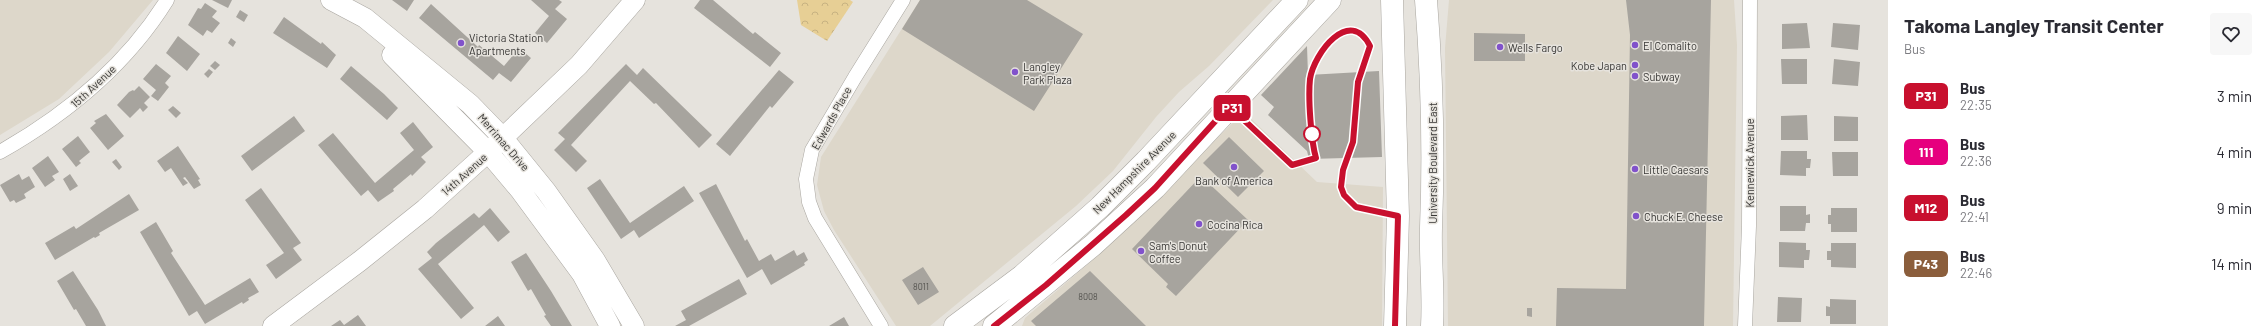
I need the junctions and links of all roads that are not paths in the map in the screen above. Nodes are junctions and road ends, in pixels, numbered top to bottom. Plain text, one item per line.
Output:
1 (167, 0) edge
2 (326, 0) edge
3 (331, 0) edge
4 (635, 0) edge
5 (903, 0) edge
6 (1297, 0) edge
7 (1330, 0) edge
8 (1392, 0) edge
9 (1426, 0) edge
10 (1750, 0) edge
11 (503, 138) junction
12 (0, 152) edge
13 (488, 152) junction
14 (1398, 216) junction
15 (1432, 251) junction
16 (988, 302) junction
17 (1000, 324) edge
18 (273, 326) edge
19 (610, 326) edge
20 (634, 326) edge
21 (881, 326) edge
22 (955, 326) edge
23 (1395, 326) edge
24 (1432, 326) edge
25 (1744, 326) edge

1 - 12 street, 15th Avenue
2 - 13 street, Merrimac Drive
3 - 11 street, Merrimac Drive
4 - 11 street, 14th Avenue
5 - 21 street, Edwards Place
6 - 16 main road, New Hampshire Avenue
7 - 17 main road
8 - 14 main road
9 - 15 main road, University Boulevard East
10 - 25 street, Kennewick Avenue
11 - 13 street, 14th Avenue
11 - 20 street, Merrimac Drive
13 - 18 street, 14th Avenue
13 - 19 street, Merrimac Drive
14 - 15 main road
14 - 23 main road
15 - 24 main road, University Boulevard East
16 - 17 street
16 - 22 main road, New Hampshire Avenue

